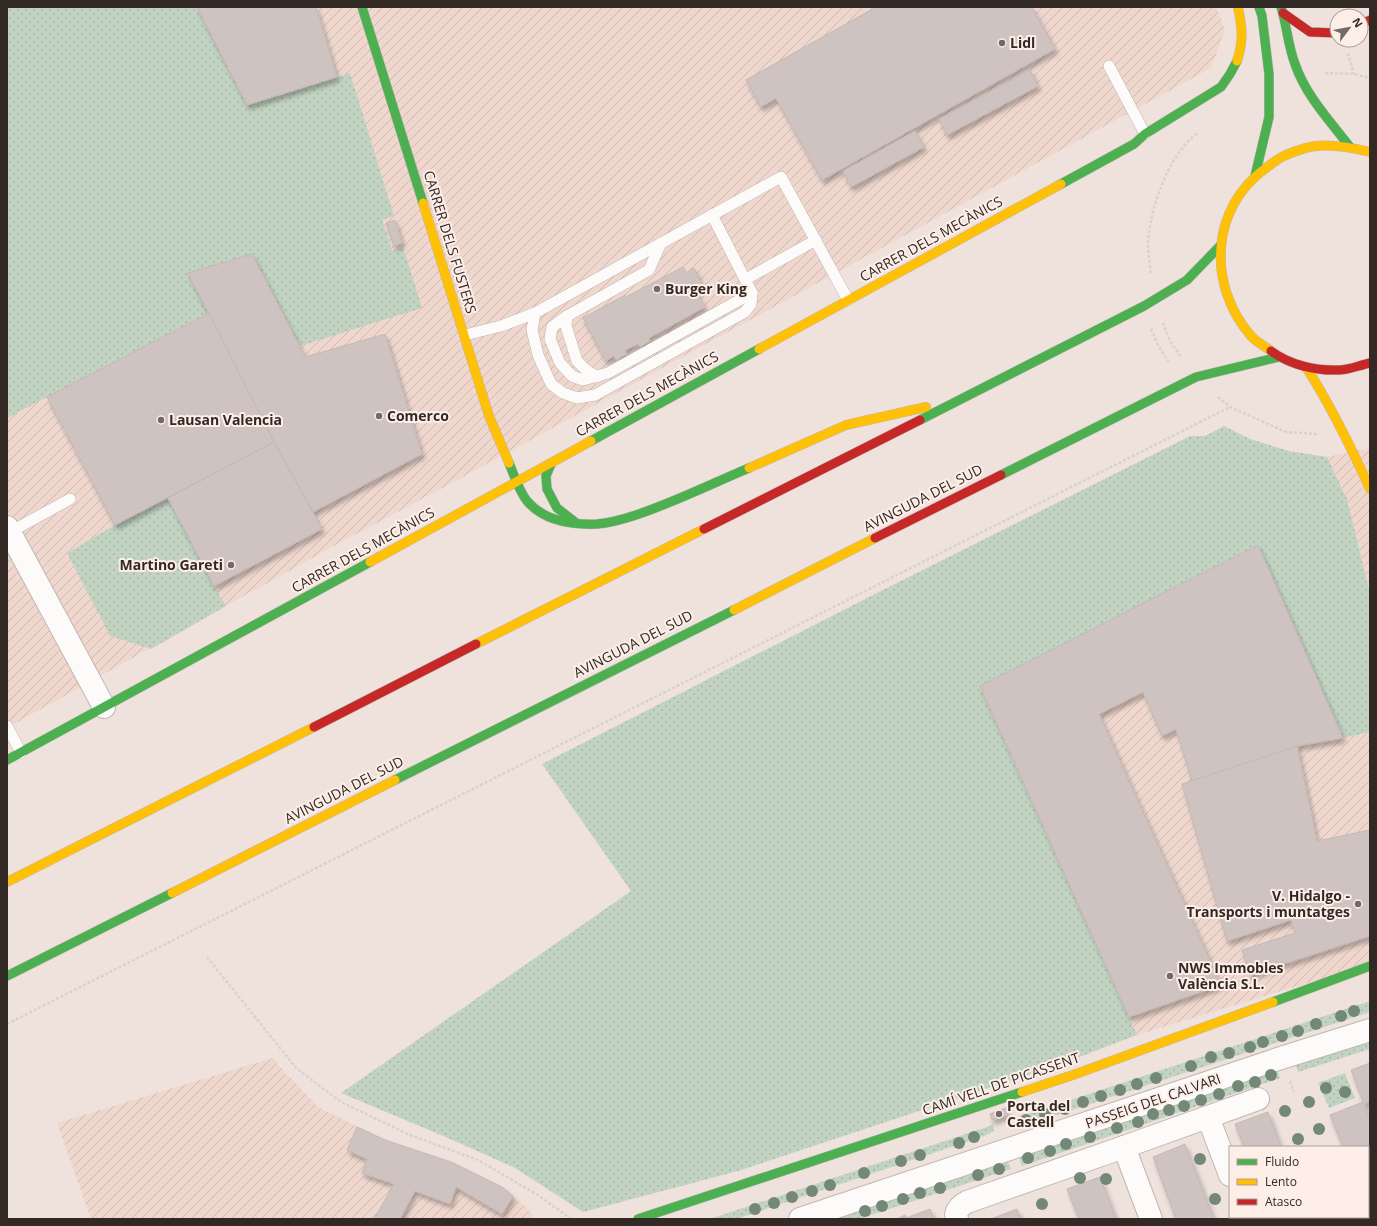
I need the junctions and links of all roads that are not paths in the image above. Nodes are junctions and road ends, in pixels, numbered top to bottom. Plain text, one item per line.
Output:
1 (362, 7) edge
2 (1238, 7) edge
3 (1259, 7) edge
4 (1282, 10) edge
5 (1329, 33) edge
6 (1109, 66) dead end
7 (1146, 134) junction
8 (1350, 147) junction
9 (1370, 152) edge
10 (1255, 176) junction
11 (712, 215) junction
12 (816, 240) junction
13 (661, 243) junction
14 (1220, 246) junction
15 (746, 279) junction
16 (752, 293) junction
17 (848, 300) junction
18 (535, 313) junction
19 (567, 316) junction
20 (465, 335) junction
21 (1279, 357) junction
22 (1370, 363) edge
23 (1306, 367) junction
24 (597, 377) junction
25 (959, 400) junction
26 (550, 464) junction
27 (516, 483) junction
28 (1370, 489) edge
29 (70, 499) dead end
30 (578, 524) junction
31 (8, 529) edge
32 (104, 707) junction
33 (7, 726) edge
34 (21, 753) junction
35 (7, 760) edge
36 (7, 882) edge
37 (1370, 966) edge
38 (7, 976) edge
39 (1370, 1030) edge
40 (1258, 1098) dead end
41 (1208, 1117) junction
42 (1124, 1148) junction
43 (1229, 1172) edge
44 (957, 1218) edge
45 (638, 1219) edge
46 (800, 1219) edge
47 (1151, 1219) edge

1 - 20 main road, CARRER DELS FUSTERS
2 - 7 main road, CARRER DELS MECÀNICS
3 - 10 main road
4 - 5 main road
4 - 8 main road
6 - 7 lane
7 - 17 main road, CARRER DELS MECÀNICS
8 - 9 main road
8 - 10 main road
10 - 14 main road
11 - 12 lane
11 - 13 lane
11 - 15 lane
12 - 15 lane
12 - 17 lane
13 - 18 lane
13 - 19 lane
14 - 21 main road
14 - 25 main road
15 - 16 lane
16 - 18 lane
16 - 24 lane
17 - 26 main road, CARRER DELS MECÀNICS
18 - 20 lane
19 - 24 lane
19 - 24 lane
20 - 27 main road, CARRER DELS FUSTERS
21 - 23 main road
21 - 38 main road, AVINGUDA DEL SUD
22 - 23 main road
23 - 28 main road
25 - 30 main road, CARRER DELS FUSTERS
25 - 36 main road
26 - 27 main road, CARRER DELS MECÀNICS
26 - 30 main road
27 - 30 main road, CARRER DELS FUSTERS
27 - 32 main road, CARRER DELS MECÀNICS
29 - 31 lane
31 - 32 street
32 - 34 main road, CARRER DELS MECÀNICS
33 - 34 lane
34 - 35 main road, CARRER DELS MECÀNICS
37 - 45 main road, CAMÍ VELL DE PICASSENT
39 - 46 street, PASSEIG DEL CALVARI
40 - 41 street
41 - 42 street
41 - 43 street
42 - 44 street
42 - 47 street

